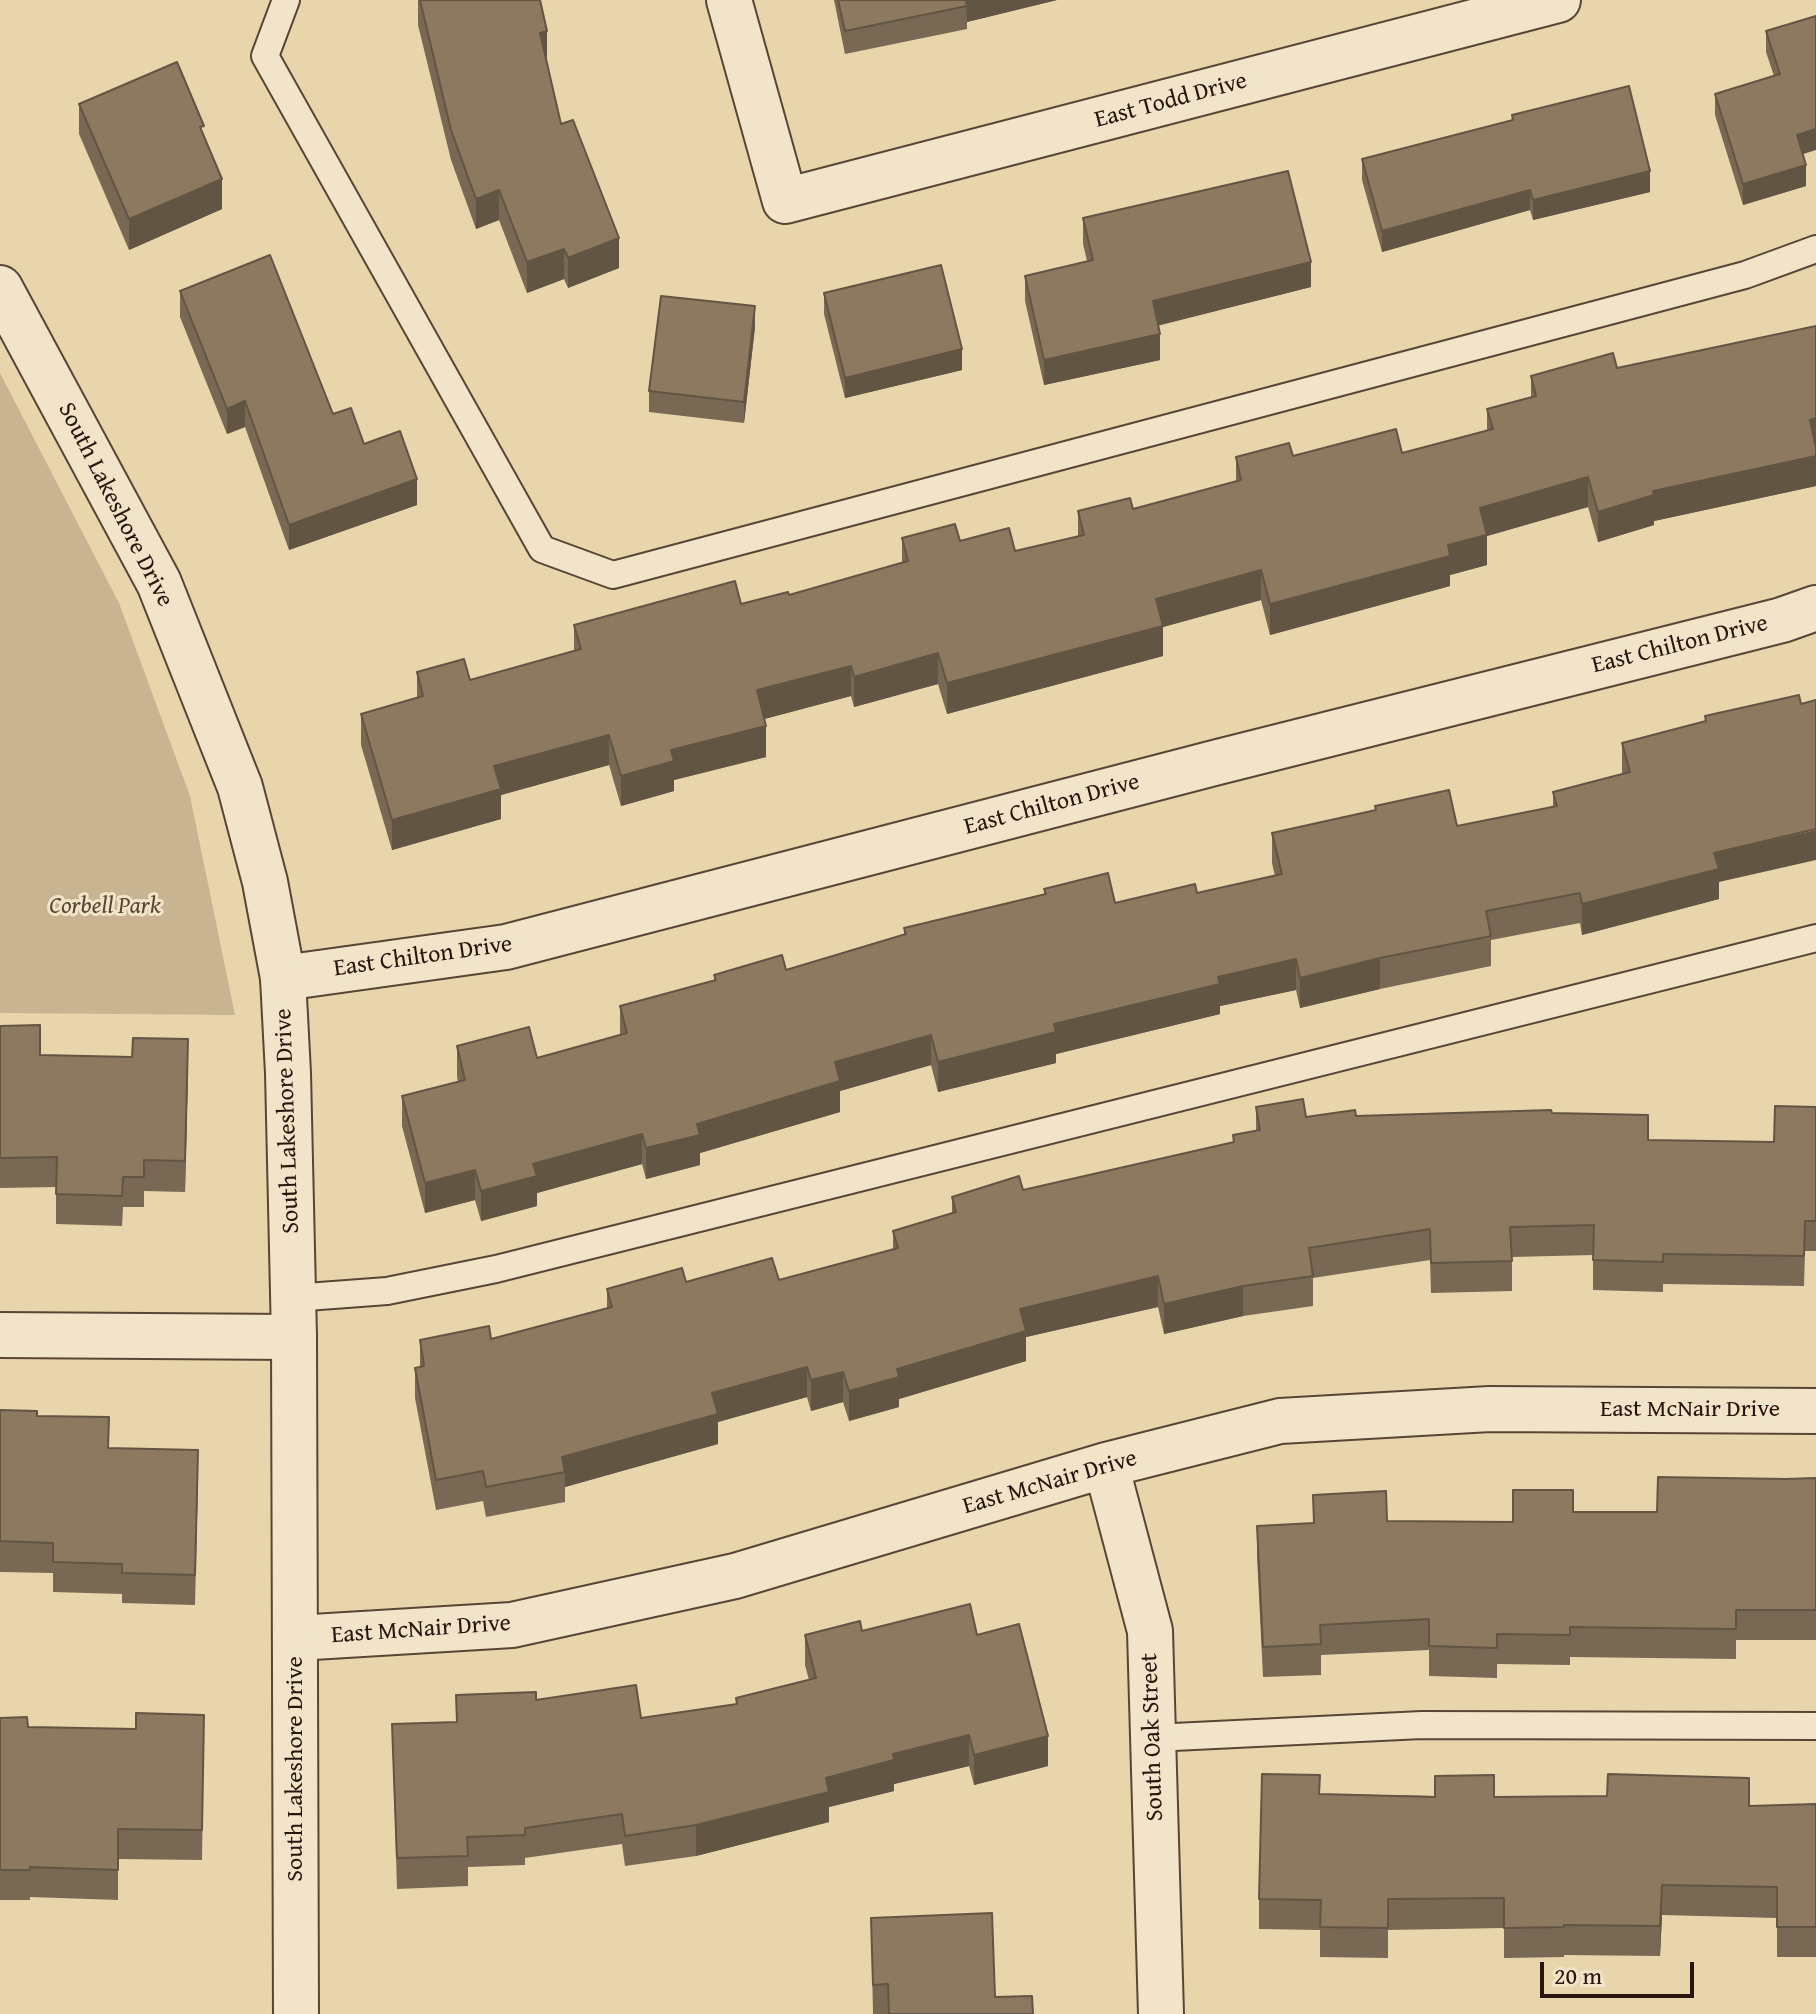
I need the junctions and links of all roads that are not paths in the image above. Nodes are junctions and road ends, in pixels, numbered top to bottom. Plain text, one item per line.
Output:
1 (286, 0) edge
2 (729, 0) edge
3 (1558, 0) edge
4 (1816, 249) edge
5 (0, 288) edge
6 (1816, 608) edge
7 (1816, 938) edge
8 (283, 978) junction
9 (294, 1317) junction
10 (0, 1335) edge
11 (1816, 1411) edge
12 (1106, 1465) junction
13 (296, 1638) junction
14 (1816, 1726) edge
15 (1153, 1738) junction
16 (296, 2014) edge
17 (1161, 2014) edge

1 - 4 lane
2 - 3 street, East Todd Drive
5 - 8 street, South Lakeshore Drive
6 - 8 street, East Chilton Drive
7 - 9 lane
8 - 9 street, South Lakeshore Drive
9 - 10 street
9 - 13 street, South Lakeshore Drive
11 - 12 street, East McNair Drive
12 - 13 street, East McNair Drive
12 - 15 street, South Oak Street
13 - 16 street, South Lakeshore Drive
14 - 15 lane
15 - 17 street, South Oak Street

